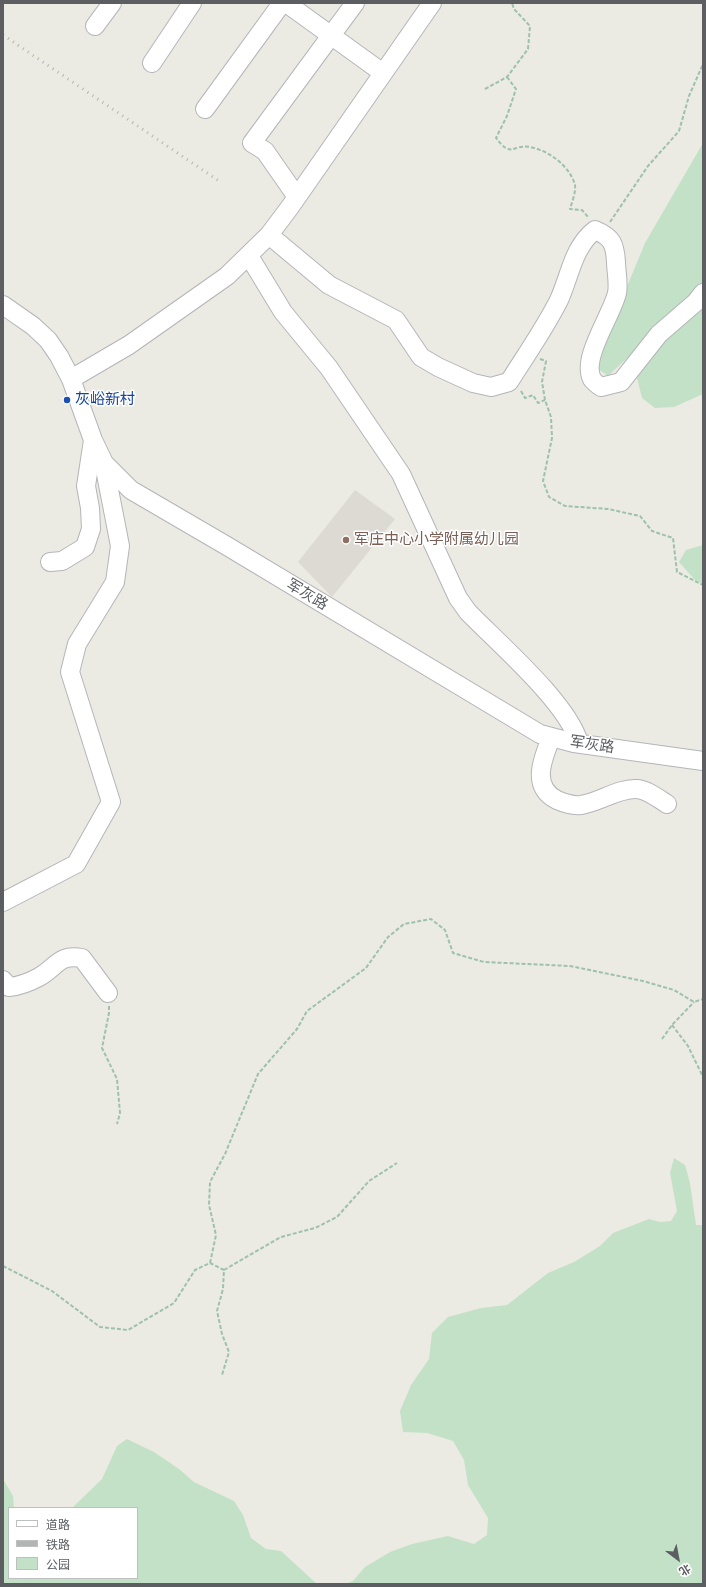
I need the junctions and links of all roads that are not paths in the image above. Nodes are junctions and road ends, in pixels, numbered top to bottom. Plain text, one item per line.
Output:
1 (112, 3) edge
2 (192, 3) edge
3 (282, 3) edge
4 (286, 3) edge
5 (355, 3) edge
6 (432, 3) edge
7 (95, 26) dead end
8 (331, 35) junction
9 (152, 63) dead end
10 (383, 73) junction
11 (205, 109) dead end
12 (297, 197) junction
13 (269, 234) junction
14 (249, 256) junction
15 (703, 293) edge
16 (3, 305) edge
17 (71, 379) junction
18 (93, 440) junction
19 (104, 463) junction
20 (50, 562) dead end
21 (551, 738) junction
22 (579, 744) junction
23 (703, 760) edge
24 (667, 804) dead end
25 (3, 902) edge
26 (3, 980) edge
27 (108, 993) road end

1 - 7 street
2 - 9 street
3 - 11 street
4 - 8 street
5 - 8 street
6 - 10 street
8 - 10 street
8 - 12 street
10 - 12 street
12 - 13 street
13 - 14 street
13 - 15 street
14 - 17 street
14 - 22 street
16 - 17 street, 军灰路
17 - 18 street, 军灰路
18 - 19 street, 军灰路
18 - 20 street
19 - 21 street, 军灰路
19 - 25 street
21 - 22 street, 军灰路
21 - 24 street
22 - 23 street, 军灰路
26 - 27 street

